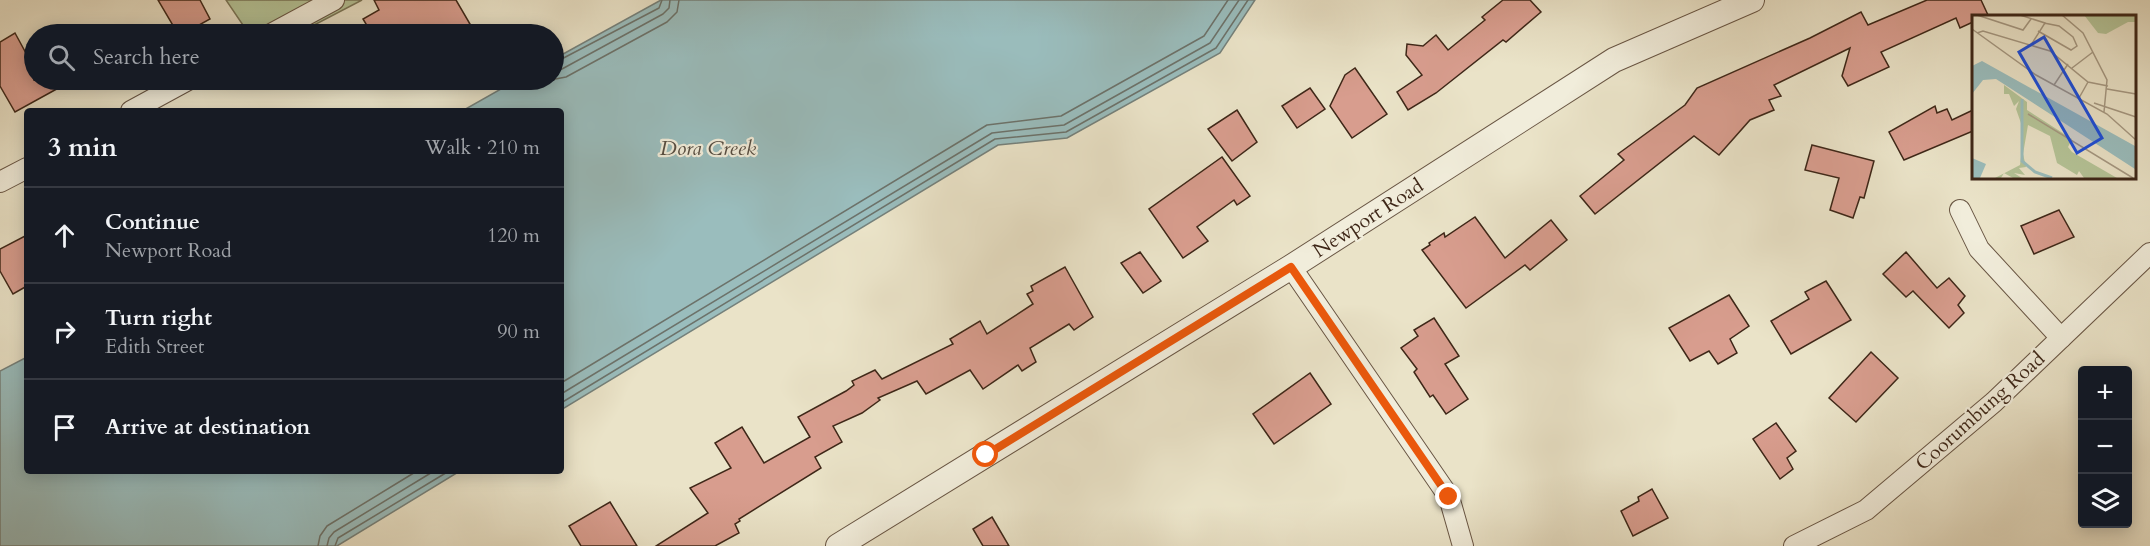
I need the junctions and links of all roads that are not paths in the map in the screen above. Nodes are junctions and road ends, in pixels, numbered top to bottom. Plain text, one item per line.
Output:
1 (334, 0) edge
2 (1752, 0) edge
3 (290, 24) edge
4 (170, 90) edge
5 (137, 108) edge
6 (24, 170) edge
7 (0, 182) edge
8 (1960, 210) dead end
9 (2148, 260) edge
10 (1291, 267) junction
11 (2061, 338) junction
12 (842, 545) edge
13 (1463, 546) edge
14 (1794, 546) edge

1 - 3 street
2 - 10 street, Newport Road
4 - 5 street
6 - 7 street
8 - 11 street
9 - 11 street, Coorumbung Road
10 - 12 street, Newport Road
10 - 13 street
11 - 14 street, Coorumbung Road

